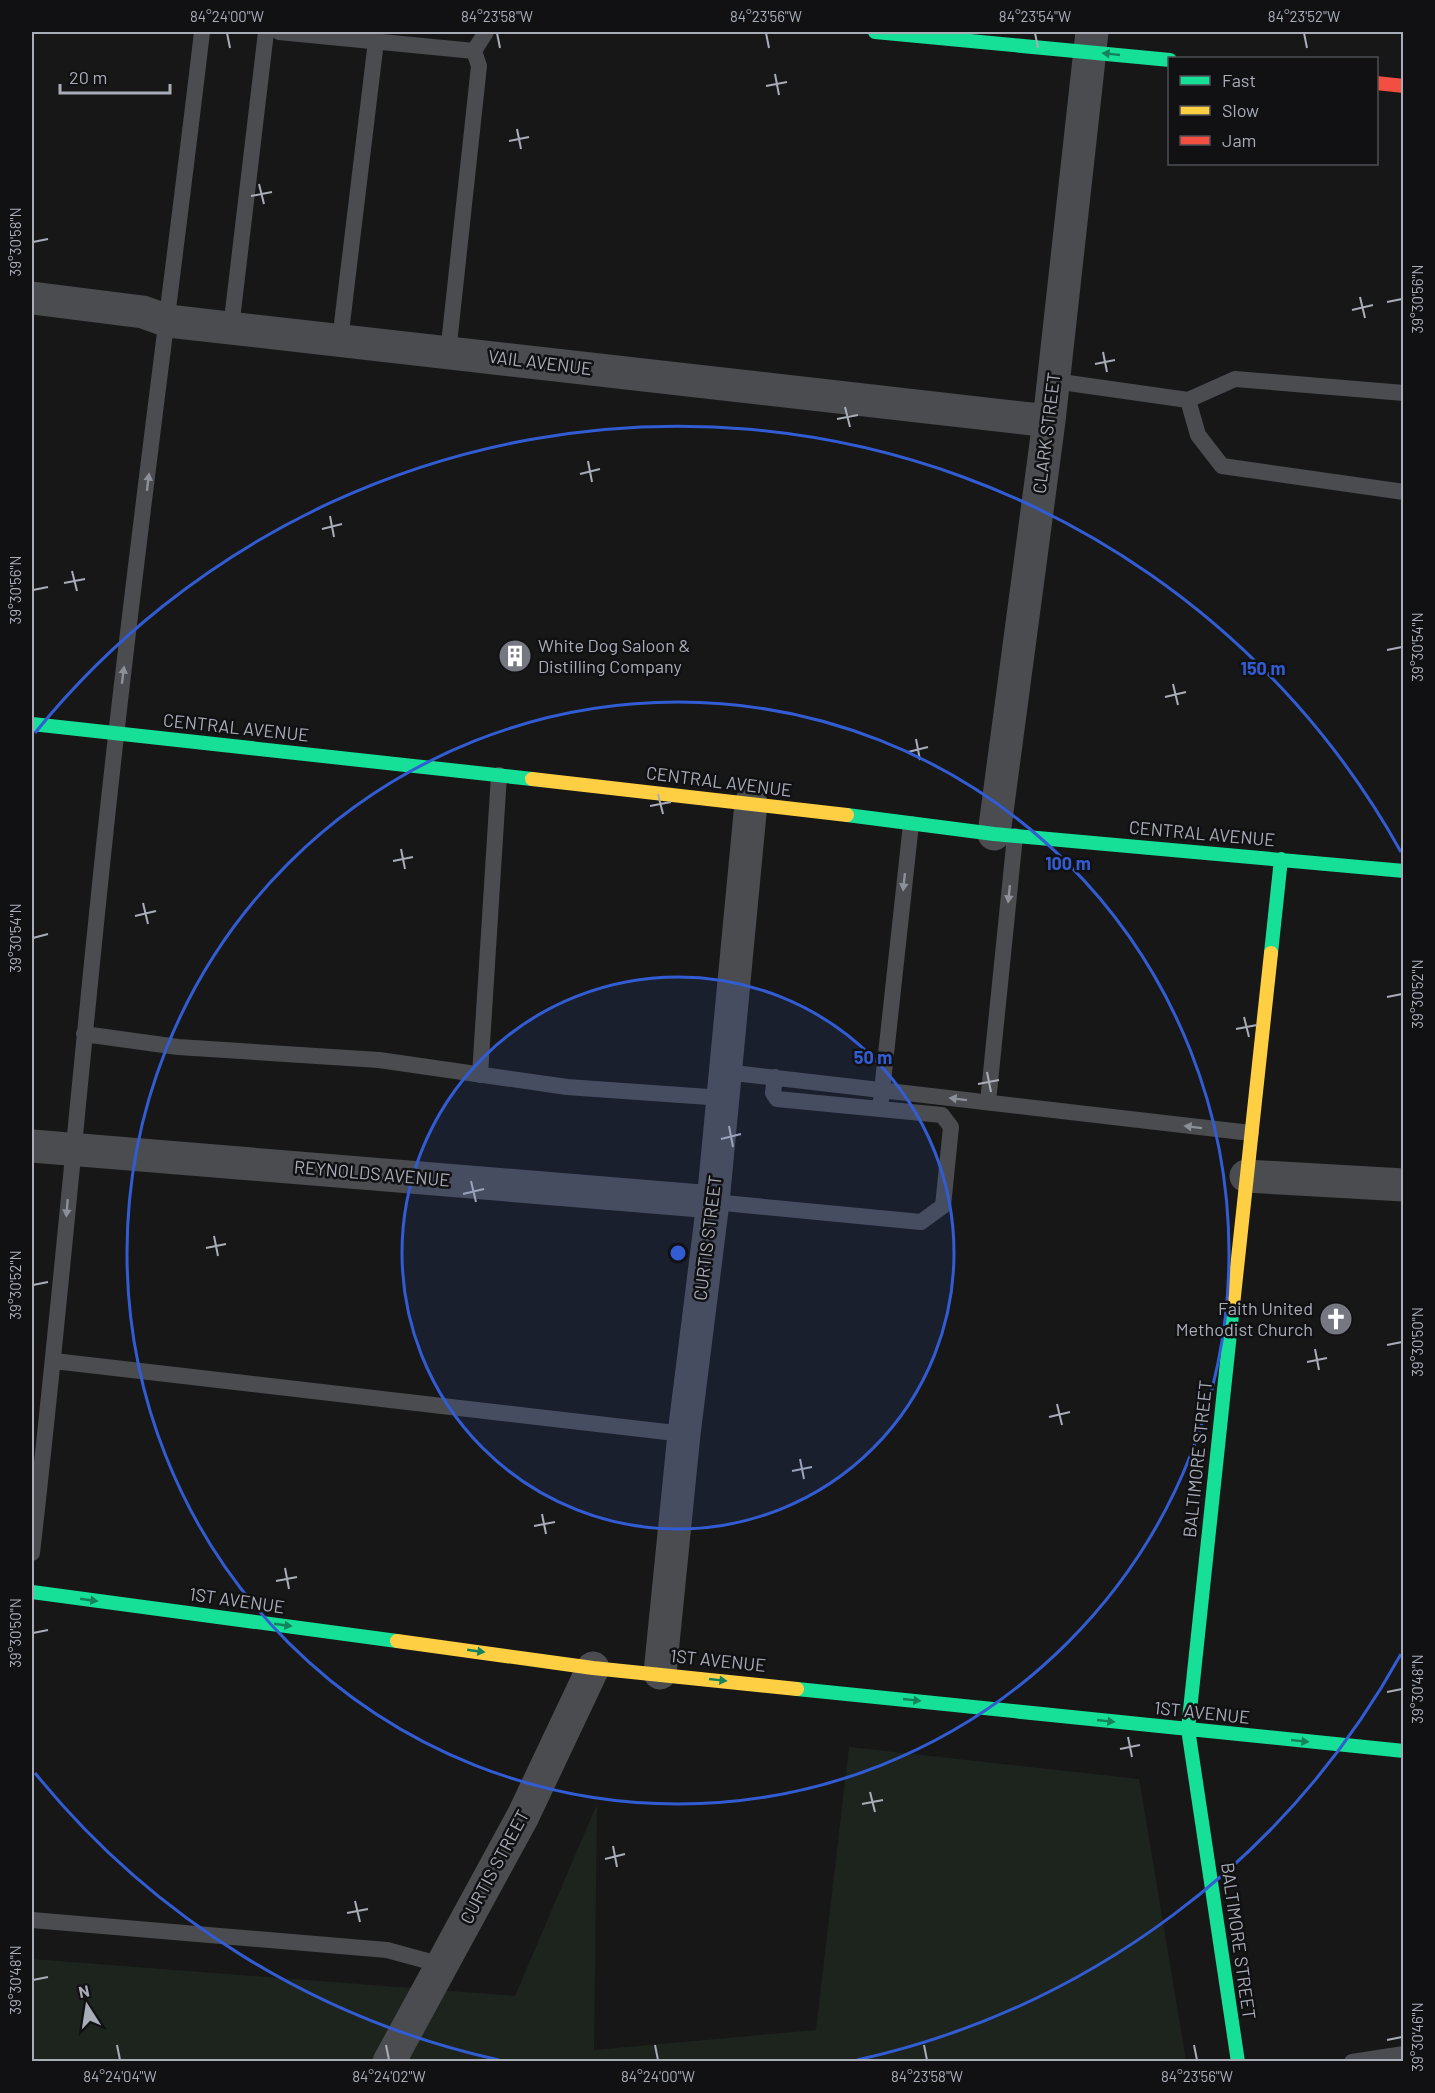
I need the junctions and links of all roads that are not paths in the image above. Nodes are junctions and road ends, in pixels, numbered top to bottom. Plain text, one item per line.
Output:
1 (202, 32) edge
2 (266, 32) edge
3 (279, 32) edge
4 (486, 32) edge
5 (875, 32) edge
6 (376, 41) junction
7 (1091, 42) edge
8 (474, 51) junction
9 (1168, 60) edge
10 (1378, 83) edge
11 (1404, 86) edge
12 (32, 298) edge
13 (168, 321) junction
14 (231, 328) junction
15 (340, 340) junction
16 (448, 352) junction
17 (1053, 381) junction
18 (1404, 393) edge
19 (1188, 400) junction
20 (1049, 421) junction
21 (1404, 492) edge
22 (32, 724) edge
23 (116, 733) junction
24 (499, 775) junction
25 (751, 803) junction
26 (910, 824) junction
27 (1005, 835) junction
28 (1281, 859) junction
29 (1404, 871) edge
30 (84, 1034) junction
31 (480, 1075) junction
32 (776, 1077) junction
33 (724, 1085) junction
34 (882, 1090) junction
35 (988, 1102) junction
36 (880, 1108) junction
37 (1251, 1133) junction
38 (32, 1146) edge
39 (72, 1149) junction
40 (1246, 1176) junction
41 (1404, 1185) edge
42 (713, 1202) junction
43 (54, 1361) junction
44 (684, 1434) junction
45 (32, 1553) edge
46 (32, 1592) edge
47 (593, 1668) junction
48 (660, 1673) junction
49 (1188, 1729) junction
50 (1404, 1751) edge
51 (32, 1920) edge
52 (442, 1965) junction
53 (1404, 2054) edge
54 (389, 2061) edge
55 (1238, 2061) edge
56 (1352, 2061) edge

1 - 13 lane
2 - 14 lane
3 - 6 lane
4 - 8 lane
5 - 7 street
6 - 8 lane
6 - 15 lane
9 -> 7 street
7 - 17 street, CLARK STREET
8 - 16 lane
10 - 11 street
12 - 13 street, VAIL AVENUE
13 - 14 street, VAIL AVENUE
23 -> 13 lane
14 - 15 street, VAIL AVENUE
15 - 16 street, VAIL AVENUE
16 - 20 street, VAIL AVENUE
17 - 19 lane
17 - 20 street, CLARK STREET
18 - 19 lane
19 - 21 lane
20 - 27 street, CLARK STREET
22 - 23 street, CENTRAL AVENUE
23 - 24 street, CENTRAL AVENUE
23 - 30 lane
24 - 25 street, CENTRAL AVENUE
24 - 31 lane
25 - 26 street, CENTRAL AVENUE
25 - 33 street, CURTIS STREET
26 - 27 street, CENTRAL AVENUE
26 -> 34 lane
27 - 28 street, CENTRAL AVENUE
27 -> 35 lane
28 - 29 street, CENTRAL AVENUE
28 - 37 street, BALTIMORE STREET
30 - 31 lane
30 - 39 lane
31 - 33 lane
32 - 33 lane
32 - 34 lane
32 - 36 lane
33 - 42 street, CURTIS STREET
35 -> 34 lane
34 - 36 lane
37 -> 35 lane
36 - 42 lane
37 - 40 street, BALTIMORE STREET
38 - 39 street, REYNOLDS AVENUE
39 - 42 street, REYNOLDS AVENUE
39 -> 43 lane
40 - 41 street
40 - 49 street, BALTIMORE STREET
42 - 44 street, CURTIS STREET
43 - 44 lane
43 - 45 lane
44 - 48 street, CURTIS STREET
46 -> 47 street, 1ST AVENUE
47 - 48 street, 1ST AVENUE
47 - 52 street, CURTIS STREET
48 -> 49 street, 1ST AVENUE
49 -> 50 street, 1ST AVENUE
49 - 55 street, BALTIMORE STREET
51 - 52 lane
52 - 54 street, CURTIS STREET
53 - 56 lane

